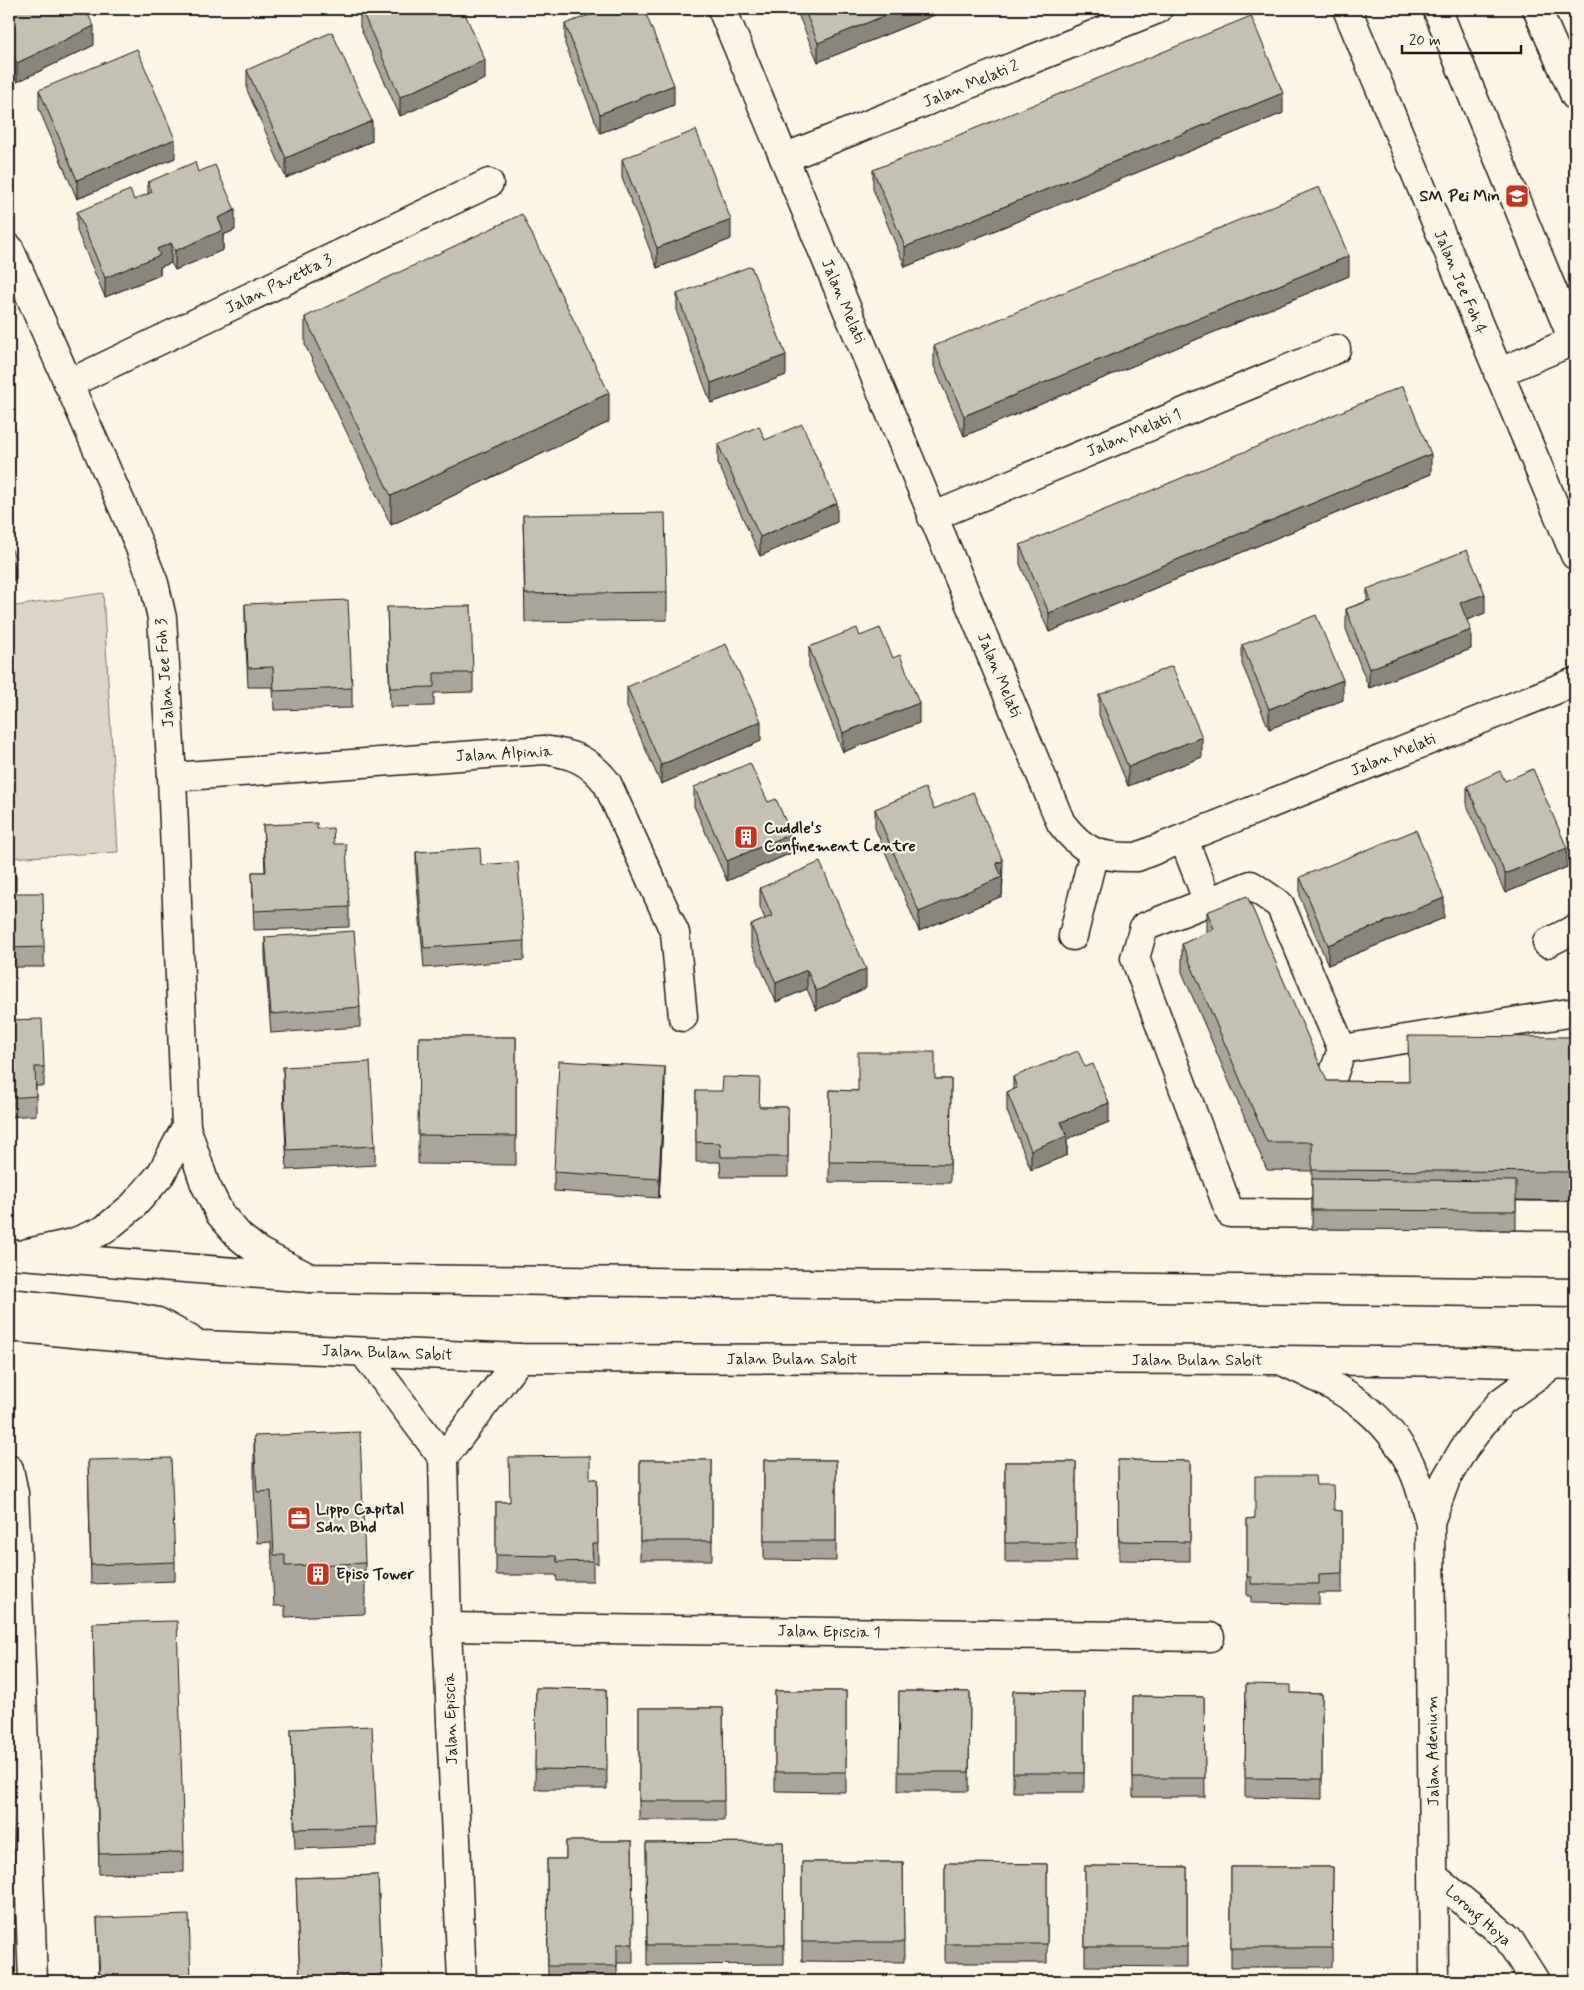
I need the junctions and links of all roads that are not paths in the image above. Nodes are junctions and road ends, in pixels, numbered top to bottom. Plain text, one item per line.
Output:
1 (722, 9) edge
2 (1158, 9) edge
3 (1437, 9) edge
4 (1537, 9) edge
5 (1354, 12) edge
6 (1575, 96) edge
7 (784, 158) junction
8 (489, 183) dead end
9 (9, 248) edge
10 (1566, 295) edge
11 (1574, 343) edge
12 (1336, 349) dead end
13 (1498, 373) junction
14 (68, 384) junction
15 (932, 517) junction
16 (1575, 551) edge
17 (1575, 682) edge
18 (172, 777) junction
19 (1184, 840) junction
20 (1094, 852) junction
21 (1208, 902) junction
22 (1575, 929) edge
23 (1073, 936) dead end
24 (1547, 943) dead end
25 (1575, 1012) edge
26 (683, 1017) dead end
27 (1342, 1049) junction
28 (1327, 1093) edge
29 (186, 1127) junction
30 (1378, 1214) edge
31 (1457, 1215) edge
32 (1575, 1216) edge
33 (15, 1254) edge
34 (310, 1278) junction
35 (1575, 1293) edge
36 (9, 1304) edge
37 (9, 1327) edge
38 (201, 1345) junction
39 (364, 1353) junction
40 (520, 1358) junction
41 (1280, 1360) junction
42 (1564, 1365) edge
43 (443, 1458) junction
44 (9, 1469) edge
45 (1430, 1522) junction
46 (447, 1627) junction
47 (1210, 1637) dead end
48 (18, 1847) edge
49 (1434, 1877) junction
50 (32, 1981) edge
51 (462, 1981) edge
52 (1434, 1981) edge
53 (1535, 1981) edge

1 - 7 street, Jalan Melati
2 - 7 street, Jalan Melati 2
3 - 10 street
4 - 6 street
5 - 13 street, Jalan Jee Foh 4
7 - 15 street, Jalan Melati
8 - 14 street, Jalan Pavetta 3
9 - 14 street, Jalan Jee Foh 3
10 - 11 street
11 - 13 street
12 - 15 street, Jalan Melati 1
13 - 16 street, Jalan Jee Foh 4
14 - 18 street, Jalan Jee Foh 3
15 - 20 street, Jalan Melati
17 - 19 street, Jalan Melati
18 - 26 street, Jalan Alpinia
18 - 29 street, Jalan Jee Foh 3
19 - 20 street, Jalan Melati
19 - 21 street
20 - 23 street
21 - 27 street
21 - 30 street
22 - 24 street
25 - 27 street
27 - 28 street
29 - 33 street
29 - 34 street, Jalan Jee Foh 3
31 - 32 street
33 - 34 street
34 - 35 street
36 - 38 street
37 - 38 street, Jalan Bulan Sabit
38 - 39 street, Jalan Bulan Sabit
39 - 40 street, Jalan Bulan Sabit
39 - 43 street
40 - 41 street, Jalan Bulan Sabit
40 - 43 street
41 - 42 street, Jalan Bulan Sabit
41 - 45 street, Jalan Adenium
42 - 45 street, Jalan Adenium
43 - 46 street, Jalan Episcia
44 - 48 street
45 - 49 street, Jalan Adenium
46 - 47 street, Jalan Episcia 1
46 - 51 street, Jalan Episcia
48 - 50 street
49 - 52 street, Jalan Adenium
49 - 53 street, Lorong Hoya

